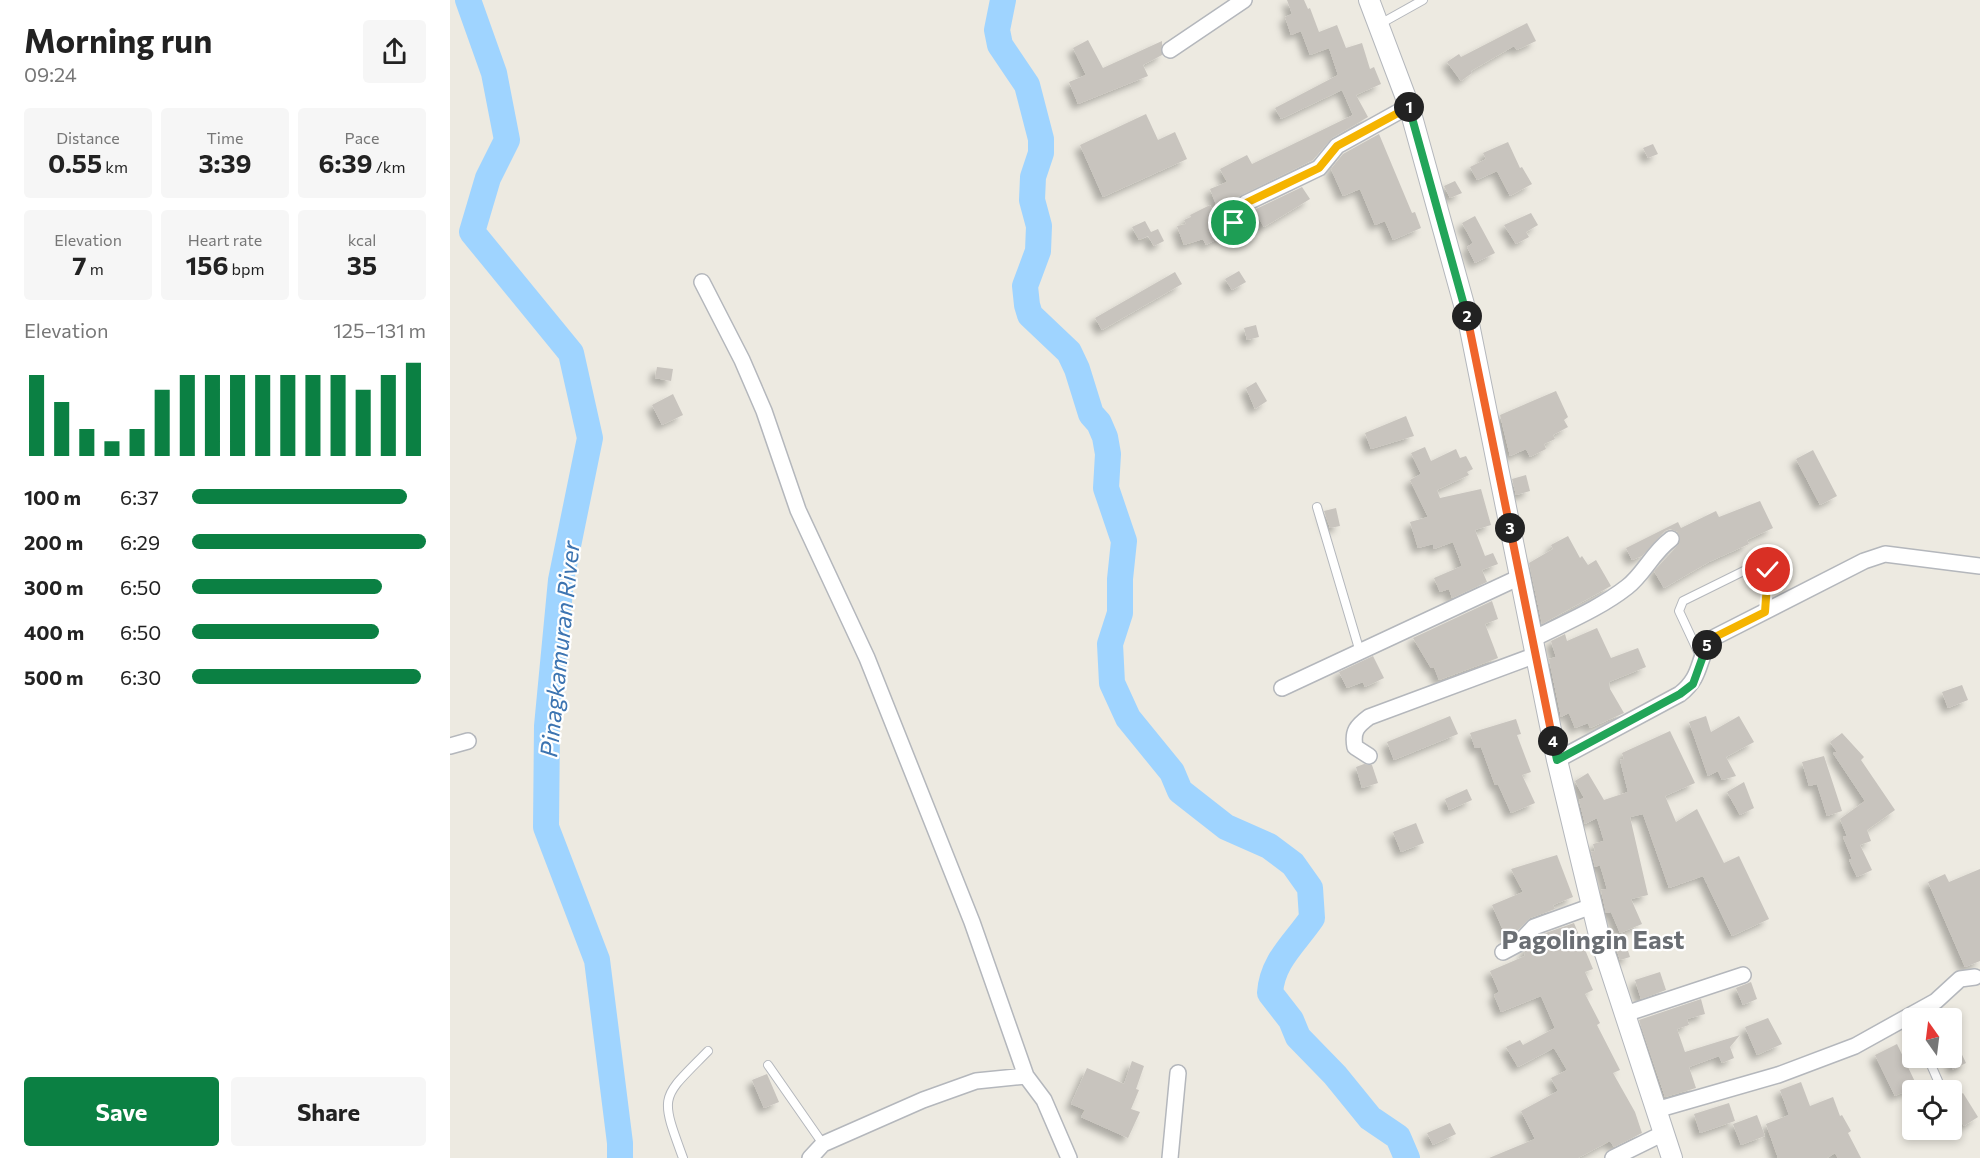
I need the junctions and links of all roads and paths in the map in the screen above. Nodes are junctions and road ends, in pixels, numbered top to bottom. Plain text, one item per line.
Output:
1 (1244, 0) edge
2 (1369, 0) edge
3 (1423, 0) edge
4 (1378, 25) junction
5 (1170, 50) dead end
6 (1408, 105) junction
7 (1234, 223) dead end
8 (702, 282) dead end
9 (1317, 507) dead end
10 (1671, 539) dead end
11 (1980, 566) edge
12 (1520, 577) junction
13 (1765, 612) junction
14 (1534, 647) junction
15 (1360, 652) junction
16 (1702, 660) junction
17 (1282, 688) dead end
18 (468, 741) dead end
19 (450, 746) edge
20 (1369, 756) dead end
21 (1557, 760) junction
22 (1593, 906) junction
23 (1503, 952) dead end
24 (1743, 975) dead end
25 (1975, 977) dead end
26 (1927, 1008) edge
27 (1625, 1014) junction
28 (1902, 1022) edge
29 (708, 1051) dead end
30 (768, 1065) dead end
31 (1178, 1073) dead end
32 (1026, 1076) junction
33 (1656, 1110) junction
34 (1664, 1133) junction
35 (823, 1144) junction
36 (683, 1158) edge
37 (810, 1158) edge
38 (1070, 1158) edge
39 (1170, 1158) edge
40 (1613, 1158) edge
41 (1672, 1158) edge

1 - 5 street
2 - 4 street
3 - 4 lane
4 - 6 street
6 - 7 street
6 - 12 street
8 - 32 street
9 - 15 lane
10 - 14 street
11 - 13 street
12 - 14 street
12 - 15 street
13 - 16 street
13 - 16 lane
14 - 20 street
14 - 21 street
15 - 17 street
16 - 21 street
18 - 19 street
21 - 22 street
22 - 23 street
22 - 27 street
24 - 27 street
25 - 26 street
27 - 33 street
28 - 33 street
29 - 36 lane
30 - 35 lane
31 - 39 street
32 - 35 street
32 - 38 street
33 - 34 street
34 - 40 street
34 - 41 street
35 - 37 street

